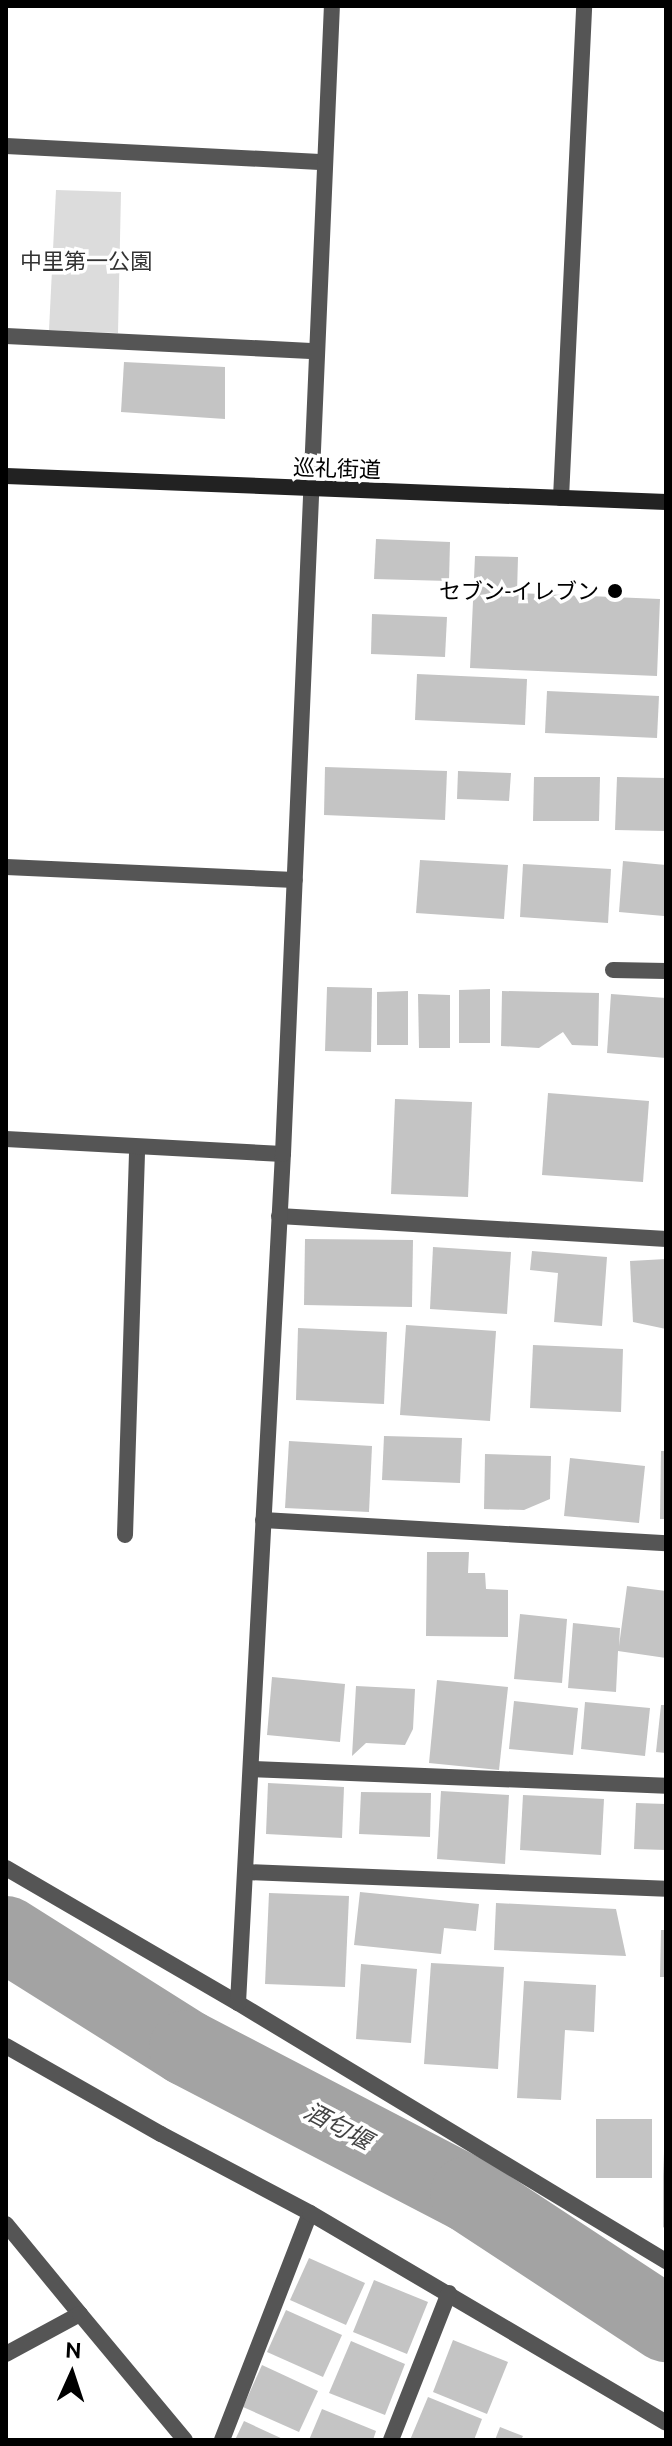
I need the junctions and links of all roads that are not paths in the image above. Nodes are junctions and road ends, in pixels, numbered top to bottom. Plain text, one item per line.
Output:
1 (332, 6) edge
2 (584, 6) edge
3 (6, 146) edge
4 (325, 162) junction
5 (6, 336) edge
6 (316, 351) junction
7 (6, 476) edge
8 (309, 490) junction
9 (561, 498) junction
10 (666, 502) edge
11 (6, 867) edge
12 (295, 880) junction
13 (613, 970) dead end
14 (666, 971) edge
15 (6, 1139) edge
16 (137, 1147) junction
17 (283, 1154) junction
18 (279, 1216) junction
19 (666, 1239) edge
20 (263, 1520) junction
21 (125, 1535) dead end
22 (666, 1543) edge
23 (251, 1769) junction
24 (666, 1786) edge
25 (6, 1868) edge
26 (246, 1872) junction
27 (666, 1889) edge
28 (238, 2003) junction
29 (6, 2046) edge
30 (310, 2213) junction
31 (6, 2224) edge
32 (666, 2261) edge
33 (449, 2293) junction
34 (80, 2314) junction
35 (6, 2354) edge
36 (666, 2423) edge
37 (185, 2440) edge
38 (222, 2440) edge
39 (391, 2440) edge

1 - 4 street
2 - 9 street
3 - 4 street
4 - 6 street
5 - 6 street
6 - 8 street
7 - 8 street, 巡礼街道
8 - 9 street, 巡礼街道
8 - 12 street
9 - 10 street, 巡礼街道
11 - 12 street
12 - 17 street
13 - 14 street
15 - 16 street
16 - 17 street
16 - 21 street
17 - 18 street
18 - 19 street
18 - 20 street
20 - 22 street
20 - 23 street
23 - 24 street
23 - 26 street
25 - 28 street
26 - 27 street
26 - 28 street
28 - 32 street
29 - 30 street
30 - 33 street
30 - 38 street
31 - 34 street
33 - 36 street
33 - 39 street
34 - 35 street
34 - 37 street

